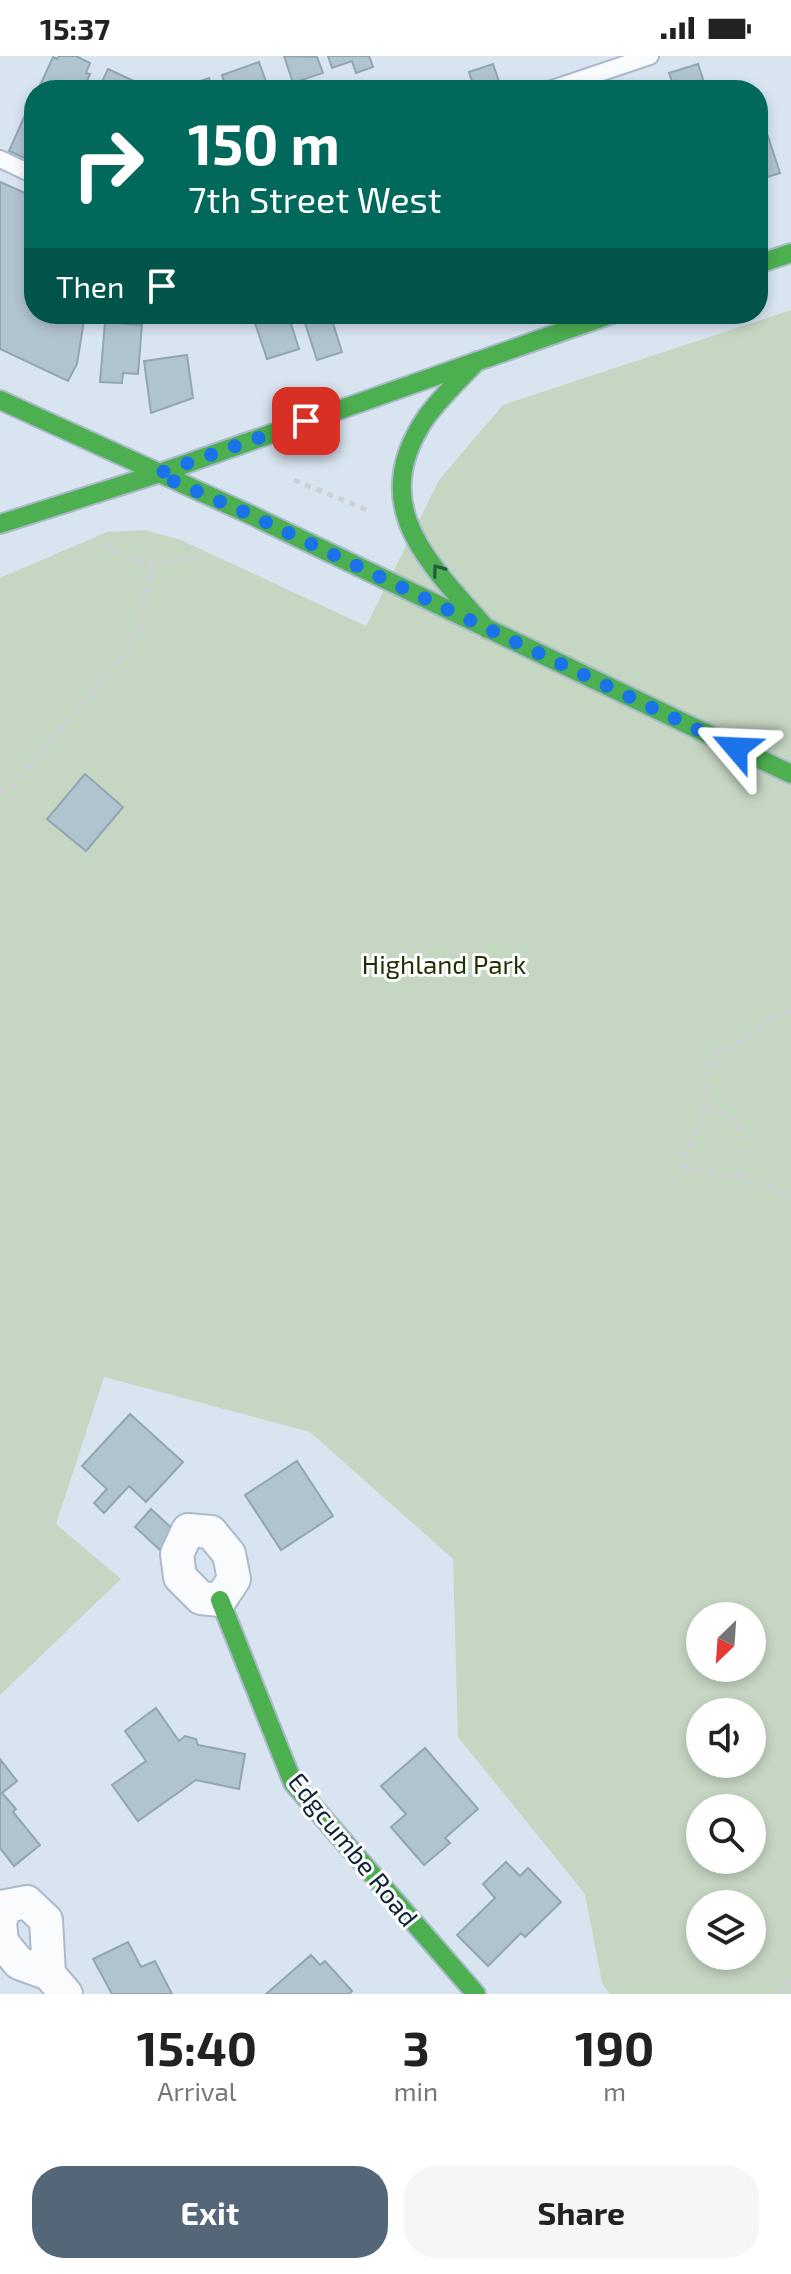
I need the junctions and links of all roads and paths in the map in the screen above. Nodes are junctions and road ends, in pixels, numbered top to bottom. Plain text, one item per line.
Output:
1 (650, 56) edge
2 (579, 80) edge
3 (0, 159) edge
4 (24, 170) edge
5 (791, 253) edge
6 (768, 261) edge
7 (582, 324) edge
8 (479, 359) junction
9 (0, 400) edge
10 (157, 474) junction
11 (294, 480) dead end
12 (381, 516) dead end
13 (0, 524) edge
14 (105, 544) dead end
15 (200, 556) dead end
16 (152, 563) junction
17 (487, 629) junction
18 (791, 774) edge
19 (0, 791) edge
20 (791, 1012) edge
21 (707, 1107) junction
22 (741, 1178) junction
23 (791, 1195) edge
24 (220, 1600) dead end
25 (791, 1979) edge
26 (476, 1994) edge
27 (781, 1994) edge

1 - 2 lane
3 - 4 lane
5 - 6 main road
7 - 8 main road
8 - 10 main road
17 -> 8 main road
9 - 10 main road
10 - 13 main road
10 - 17 main road
11 - 12 path
14 - 16 path
15 - 16 path
16 - 19 path
17 - 18 main road
20 - 21 path
21 - 22 path
21 - 22 path
22 - 23 path
24 - 26 main road, Edgcumbe Road
25 - 27 path

